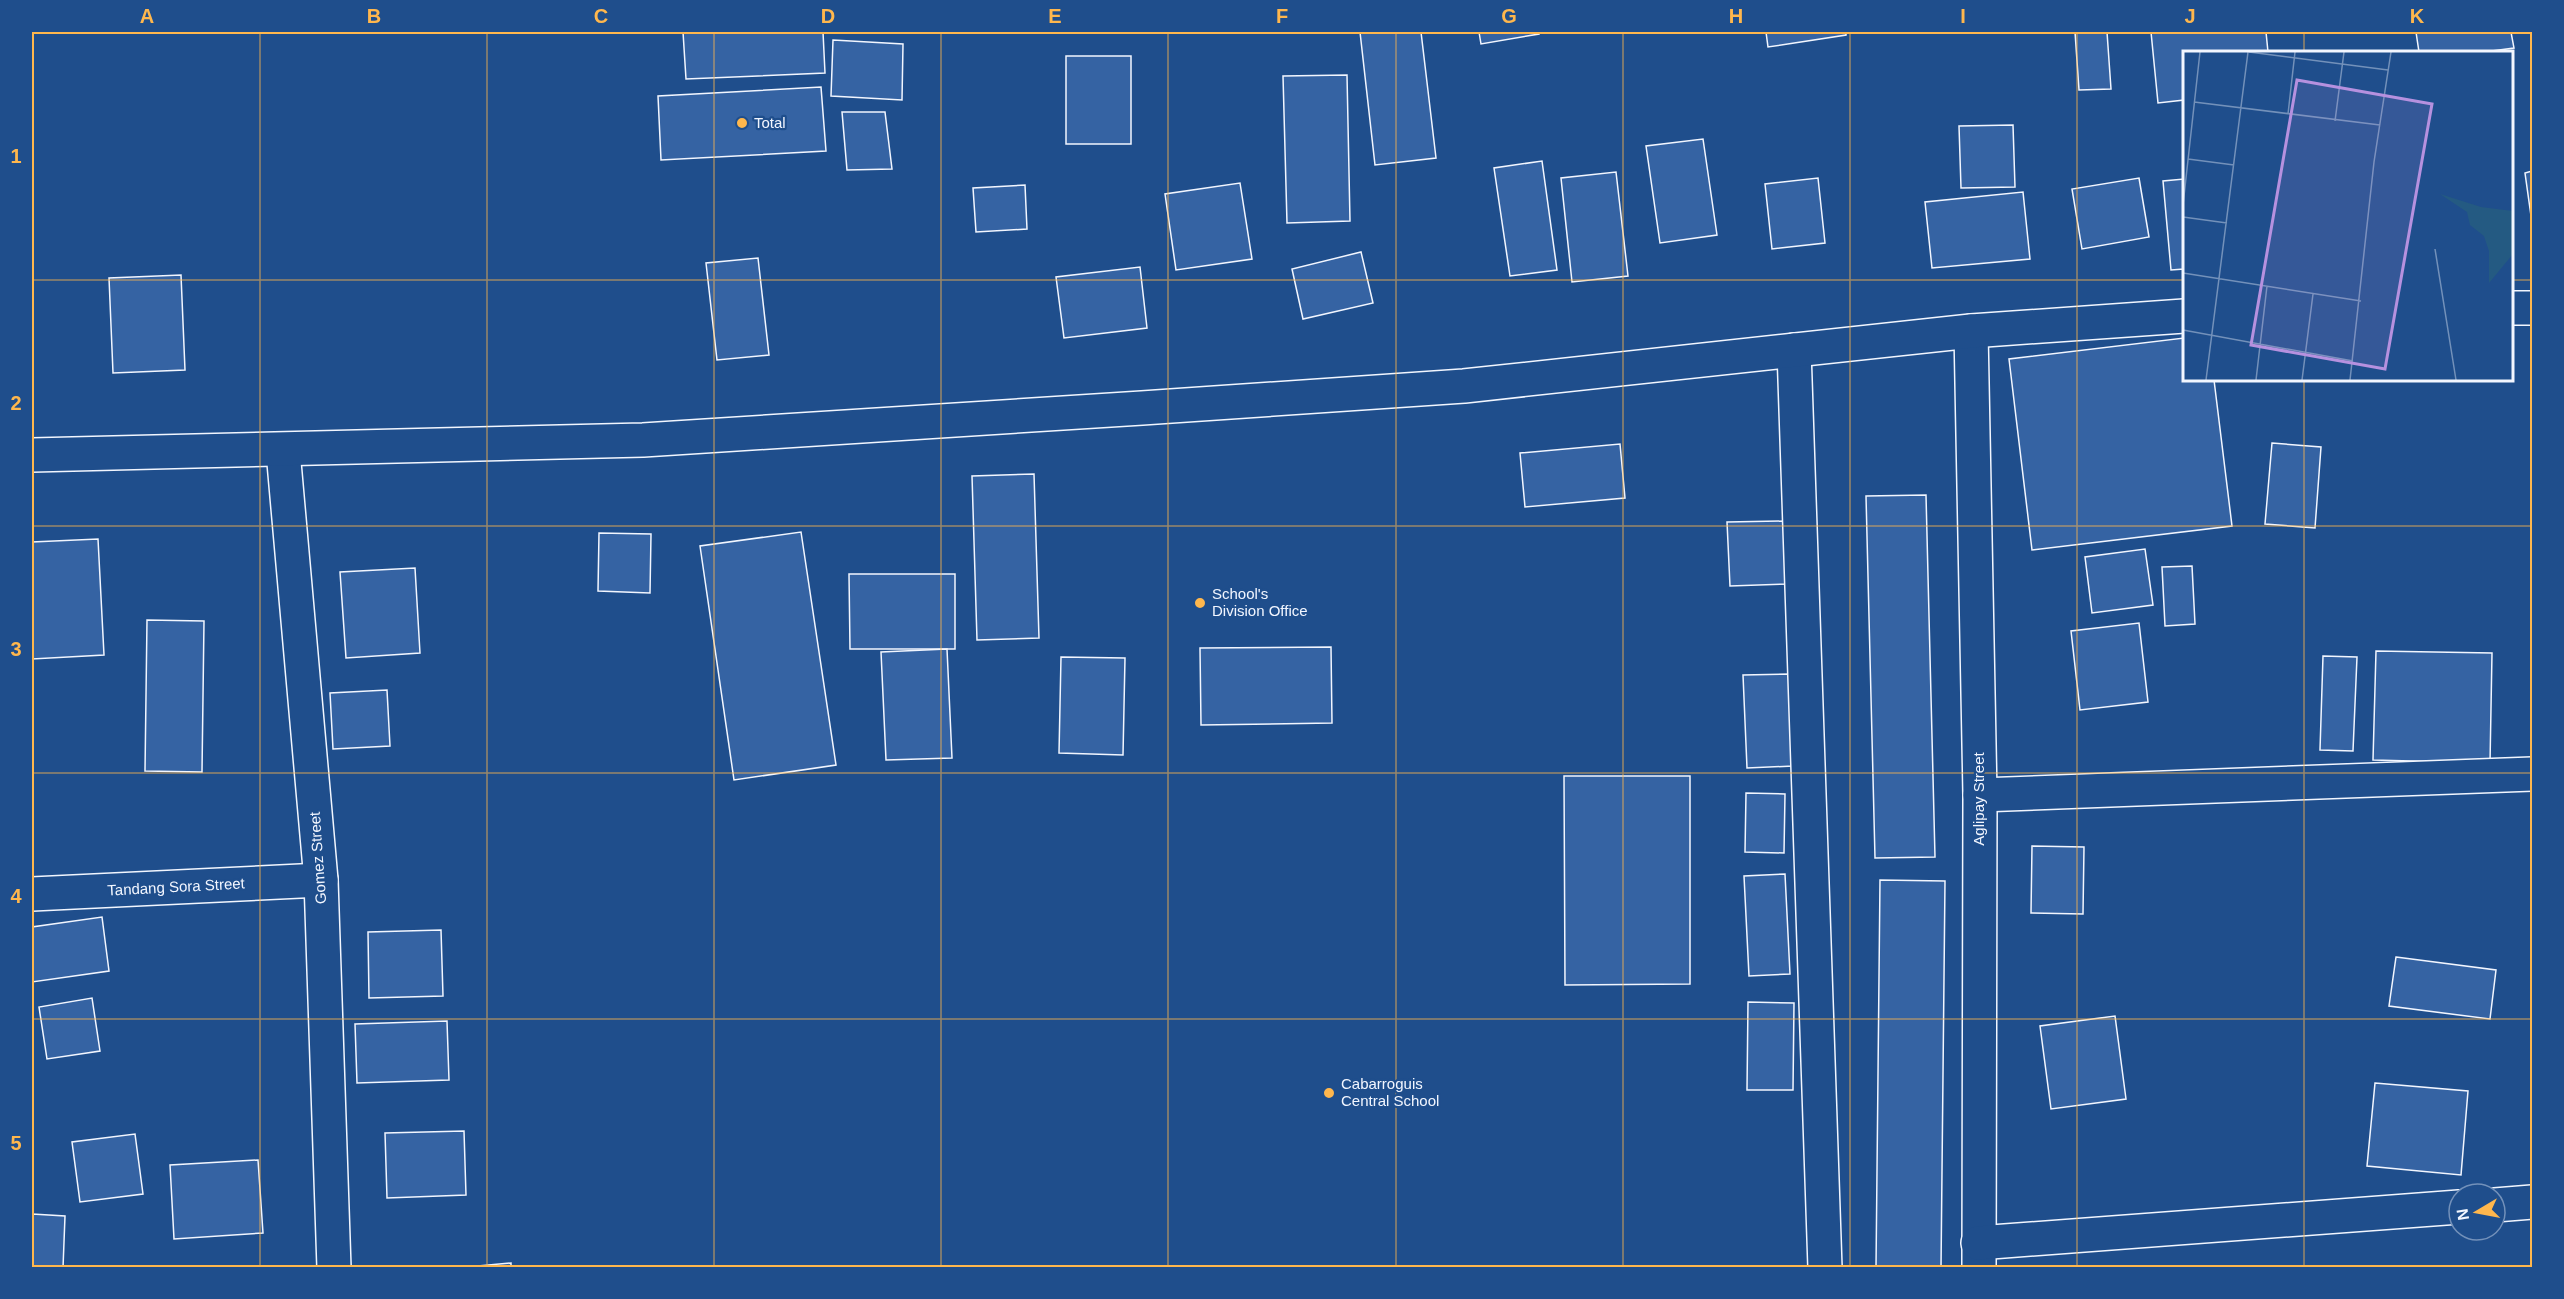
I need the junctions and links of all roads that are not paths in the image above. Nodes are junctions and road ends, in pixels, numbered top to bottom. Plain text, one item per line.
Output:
1 (2513, 308) edge
2 (2532, 308) edge
3 (2183, 316) edge
4 (1971, 331) junction
5 (1794, 350) junction
6 (283, 451) junction
7 (32, 455) edge
8 (2532, 774) edge
9 (1980, 795) junction
10 (321, 880) junction
11 (32, 894) edge
12 (2532, 1202) edge
13 (2507, 1204) edge
14 (2447, 1208) edge
15 (1978, 1255) edge
16 (334, 1268) edge
17 (1825, 1268) edge

1 - 2 street
3 - 4 street
4 - 5 street
4 - 9 street, Aglipay Street
5 - 6 street
5 - 17 street
6 - 7 street
6 - 10 street, Gomez Street
8 - 9 street
9 - 15 street, Aglipay Street
10 - 11 street, Tandang Sora Street
10 - 16 street, Gomez Street
12 - 13 street
14 - 15 street

